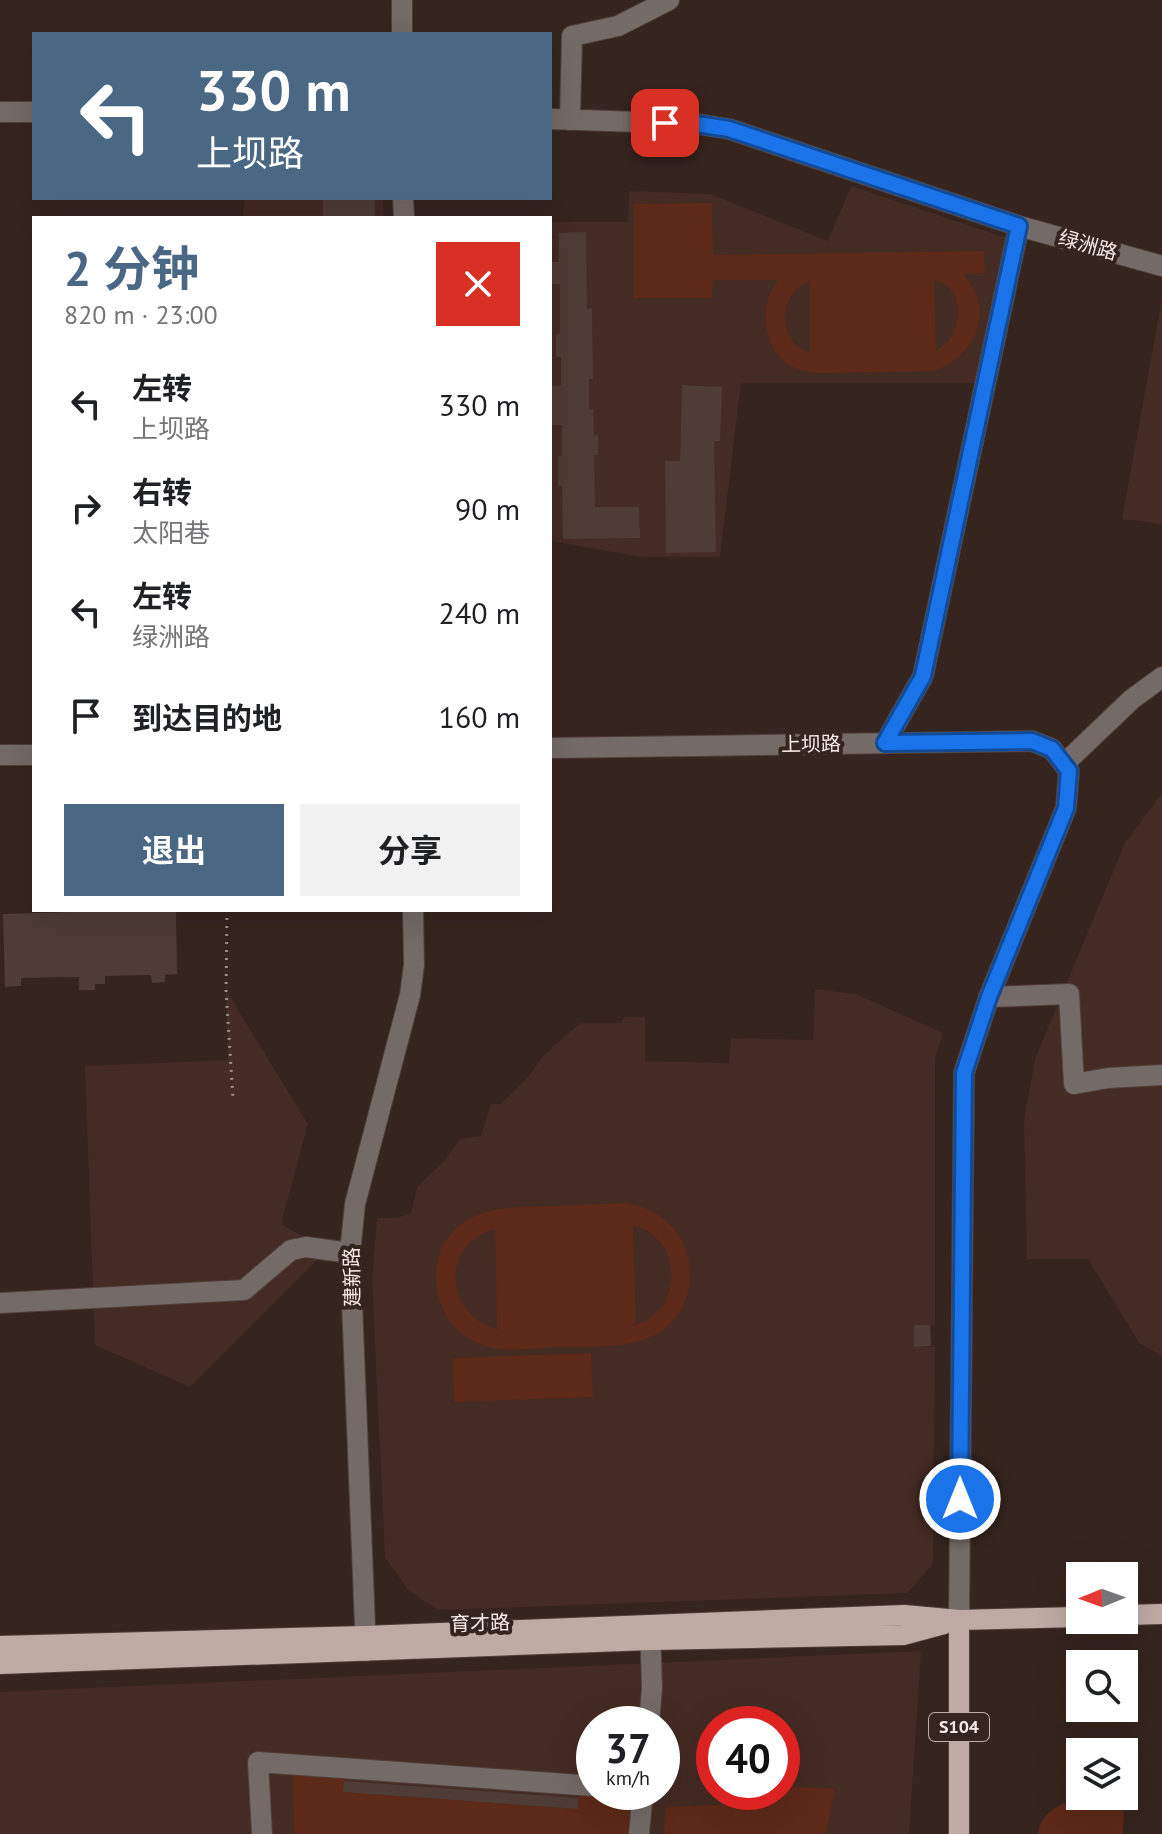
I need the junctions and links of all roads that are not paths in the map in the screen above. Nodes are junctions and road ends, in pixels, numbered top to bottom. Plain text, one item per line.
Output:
1 (402, 0) edge
2 (669, 0) edge
3 (402, 32) edge
4 (0, 112) edge
5 (32, 112) edge
6 (560, 119) edge
7 (1019, 226) junction
8 (1162, 266) edge
9 (1162, 677) edge
10 (885, 743) junction
11 (552, 748) edge
12 (0, 755) edge
13 (32, 755) edge
14 (1065, 763) junction
15 (413, 912) edge
16 (989, 997) junction
17 (1162, 1075) edge
18 (350, 1253) junction
19 (0, 1303) edge
20 (1162, 1614) edge
21 (1138, 1615) edge
22 (1066, 1617) edge
23 (959, 1620) junction
24 (650, 1633) junction
25 (366, 1644) junction
26 (0, 1646) edge
27 (0, 1664) edge
28 (650, 1706) edge
29 (576, 1785) edge
30 (641, 1810) edge
31 (262, 1834) edge
32 (639, 1834) edge
33 (959, 1834) edge

1 - 3 street
2 - 6 street
4 - 5 street
6 - 7 street, 绿洲路
7 - 8 street, 绿洲路
7 - 10 street
9 - 14 street
10 - 11 street, 上坝路
10 - 14 street, 上坝路
12 - 13 street
14 - 16 street
15 - 18 street, 建新路
16 - 17 street
16 - 23 street
18 - 19 street
18 - 25 street, 建新路
20 - 21 main road
22 - 23 main road, 育才路
23 - 24 main road, 育才路
23 - 33 main road, S104
24 - 25 main road, 育才路
24 - 28 street
25 - 26 main road, 育才路
25 - 27 main road, 育才路
29 - 31 street
30 - 32 street

